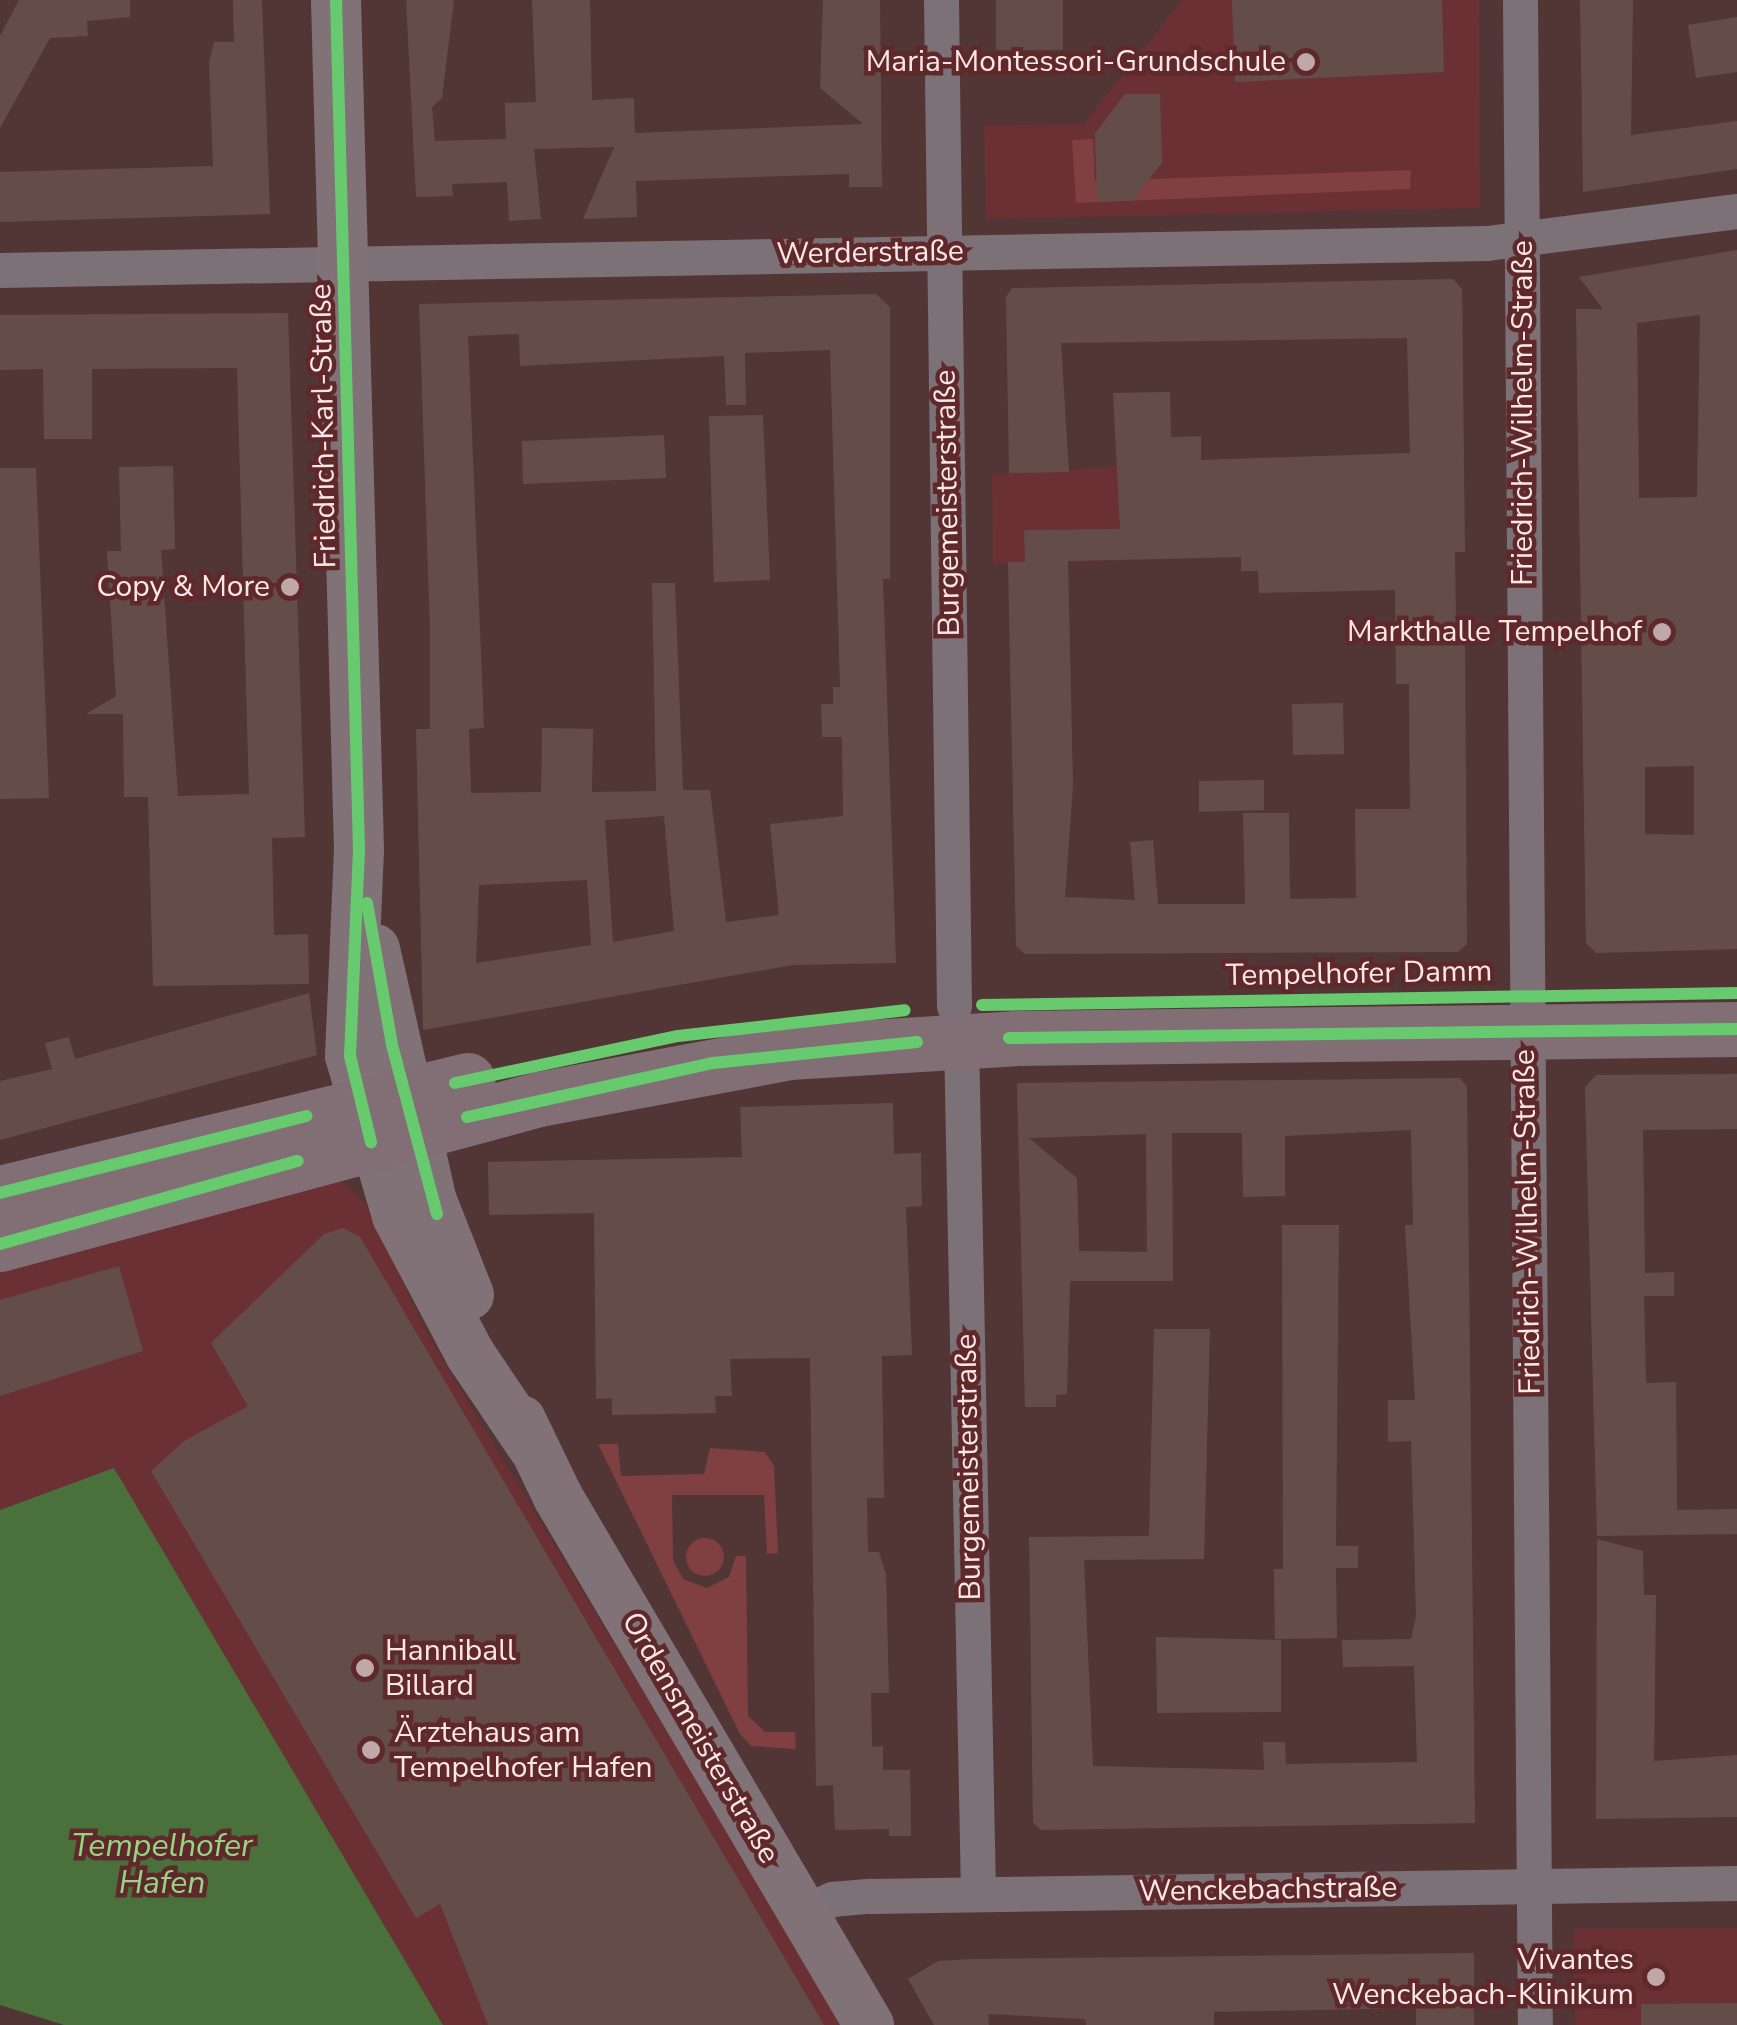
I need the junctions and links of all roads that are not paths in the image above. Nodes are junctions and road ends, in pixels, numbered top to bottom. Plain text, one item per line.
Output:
1 (336, 0) edge
2 (941, 0) edge
3 (1520, 0) edge
4 (1737, 211) edge
5 (1521, 238) junction
6 (944, 251) junction
7 (346, 266) junction
8 (0, 270) edge
9 (1737, 993) edge
10 (1525, 1013) junction
11 (958, 1023) junction
12 (1737, 1029) edge
13 (389, 1117) junction
14 (0, 1193) edge
15 (0, 1244) edge
16 (1737, 1882) edge
17 (1535, 1886) junction
18 (978, 1894) junction
19 (803, 1914) junction
20 (869, 2025) edge
21 (1535, 2025) edge

1 - 7 main road, Friedrich-Karl-Straße
2 - 6 street, Burgemeisterstraße
3 - 5 street, Friedrich-Wilhelm-Straße
4 - 5 street, Werderstraße
5 - 6 street, Werderstraße
5 - 10 street, Friedrich-Wilhelm-Straße
6 - 7 street, Werderstraße
6 - 11 street, Burgemeisterstraße
7 - 8 street, Werderstraße
7 - 13 main road, Friedrich-Karl-Straße
9 - 10 main road, Tempelhofer Damm
10 - 11 main road, Tempelhofer Damm
10 - 12 main road, Tempelhofer Damm
10 - 17 street, Friedrich-Wilhelm-Straße
11 - 13 main road, Tempelhofer Damm
11 - 18 street, Burgemeisterstraße
13 - 14 main road, Tempelhofer Damm
13 - 15 main road, Tempelhofer Damm
13 - 19 main road, Ordensmeisterstraße
16 - 17 street, Wenckebachstraße
17 - 18 street, Wenckebachstraße
17 - 21 street, Friedrich-Wilhelm-Straße
18 - 19 street, Wenckebachstraße
19 - 20 main road, Ordensmeisterstraße

